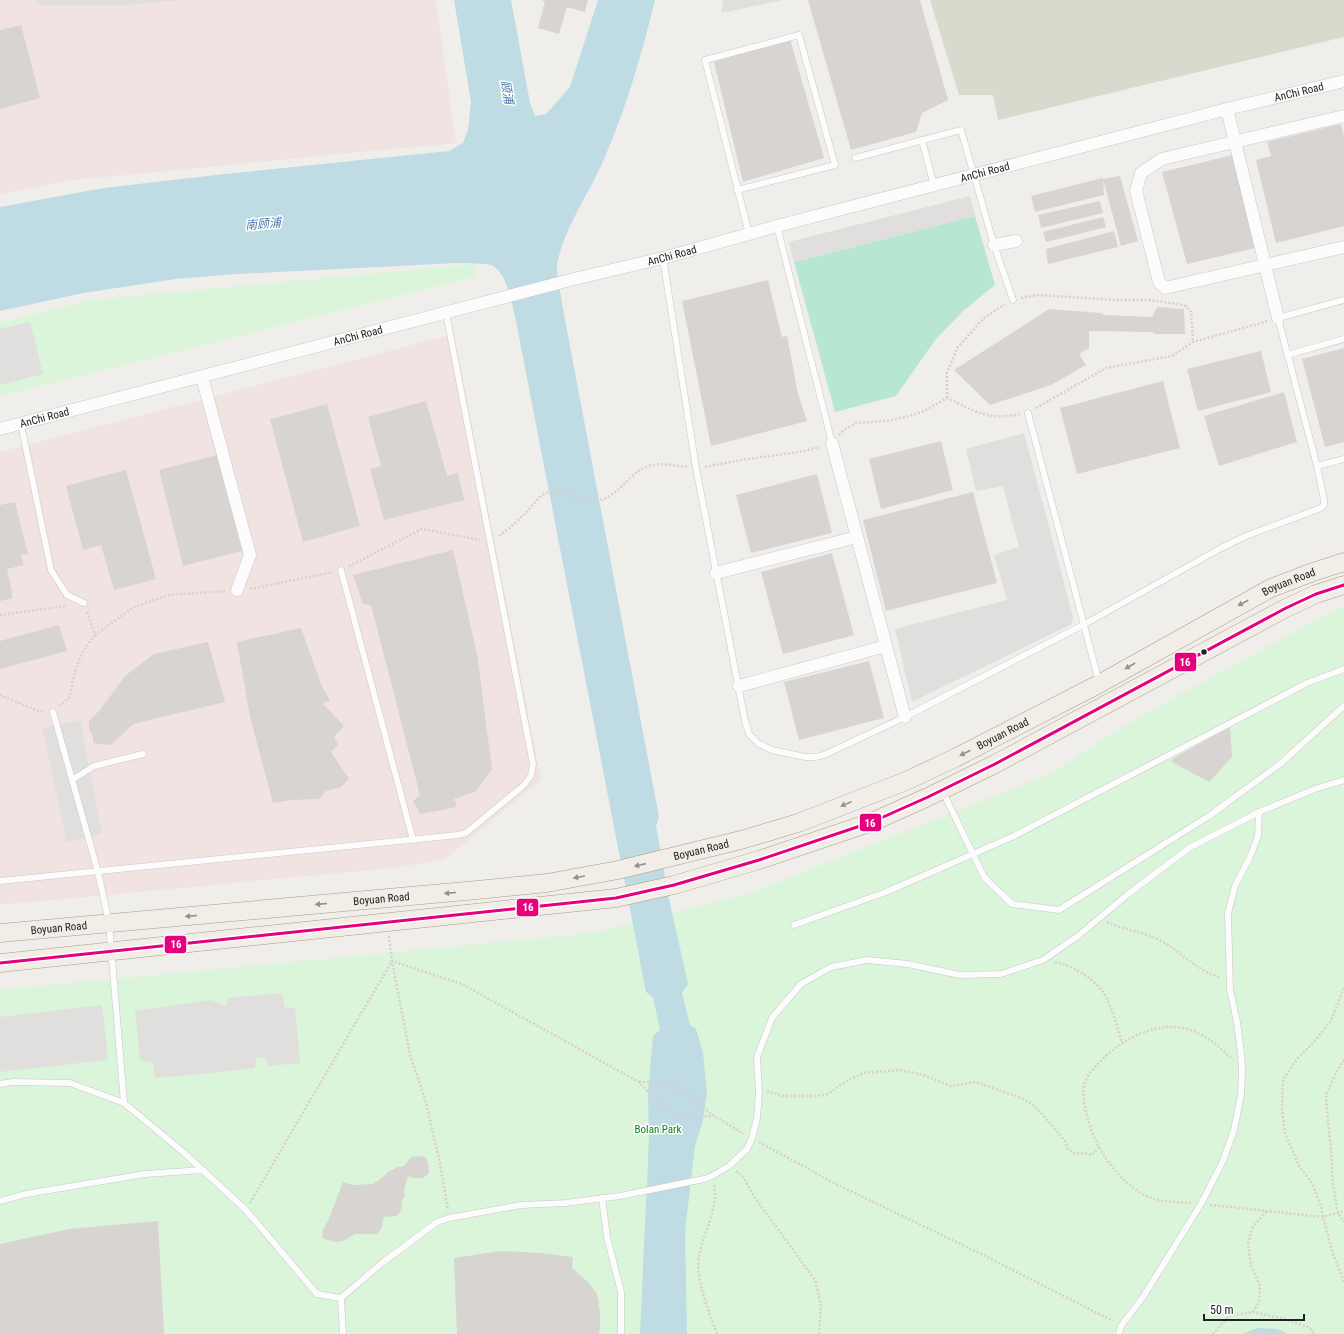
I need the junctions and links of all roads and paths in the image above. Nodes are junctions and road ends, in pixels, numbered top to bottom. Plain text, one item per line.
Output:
1 (1344, 81) edge
2 (1227, 108) junction
3 (1344, 116) edge
4 (922, 140) junction
5 (1236, 142) junction
6 (855, 158) dead end
7 (974, 175) junction
8 (934, 186) junction
9 (737, 190) junction
10 (777, 226) junction
11 (749, 234) junction
12 (1016, 241) dead end
13 (994, 245) junction
14 (1344, 247) edge
15 (663, 258) junction
16 (1266, 265) junction
17 (1013, 300) junction
18 (1344, 300) edge
19 (446, 313) junction
20 (1278, 318) junction
21 (1344, 339) edge
22 (1193, 342) junction
23 (1287, 355) junction
24 (202, 377) junction
25 (947, 398) junction
26 (1028, 413) junction
27 (21, 424) junction
28 (0, 429) edge
29 (832, 443) junction
30 (1344, 459) edge
31 (1317, 466) junction
32 (696, 468) junction
33 (857, 537) junction
34 (490, 542) junction
35 (1344, 562) edge
36 (341, 570) dead end
37 (716, 573) junction
38 (1344, 585) edge
39 (237, 590) dead end
40 (84, 603) dead end
41 (1083, 625) junction
42 (95, 636) dead end
43 (886, 646) junction
44 (1344, 669) edge
45 (1099, 684) junction
46 (739, 686) junction
47 (0, 695) edge
48 (1344, 706) edge
49 (53, 712) junction
50 (905, 717) junction
51 (143, 754) dead end
52 (72, 780) junction
53 (1344, 780) edge
54 (942, 791) junction
55 (1259, 812) junction
56 (413, 840) junction
57 (972, 854) junction
58 (98, 872) junction
59 (0, 882) edge
60 (1100, 918) junction
61 (387, 922) junction
62 (109, 923) junction
63 (794, 925) dead end
64 (0, 933) edge
65 (112, 951) junction
66 (1043, 960) junction
67 (392, 961) junction
68 (0, 963) edge
69 (1229, 979) junction
70 (1344, 988) edge
71 (1122, 1042) junction
72 (1344, 1060) edge
73 (1242, 1070) junction
74 (639, 1082) junction
75 (0, 1084) edge
76 (758, 1088) junction
77 (124, 1103) junction
78 (714, 1116) junction
79 (752, 1138) junction
80 (1099, 1147) junction
81 (729, 1166) junction
82 (203, 1170) junction
83 (712, 1176) junction
84 (602, 1198) junction
85 (0, 1202) edge
86 (1201, 1204) junction
87 (246, 1210) junction
88 (1344, 1211) edge
89 (1266, 1212) junction
90 (1338, 1213) junction
91 (1323, 1217) junction
92 (449, 1218) junction
93 (1344, 1222) edge
94 (1344, 1282) edge
95 (341, 1298) junction
96 (1253, 1312) junction
97 (1121, 1326) junction
98 (343, 1334) edge
99 (620, 1334) edge
100 (716, 1334) edge
101 (819, 1334) edge
102 (1118, 1334) edge
103 (1213, 1334) edge
104 (1314, 1334) edge

1 - 2 street, AnChi Road
2 - 5 street
2 - 7 street, AnChi Road
3 - 5 street
4 - 6 lane
4 - 7 lane
4 - 8 lane
5 - 16 street
5 - 16 street
7 - 8 street, AnChi Road
7 - 13 lane
8 - 10 street, AnChi Road
9 - 9 lane
9 - 11 lane
10 - 11 street, AnChi Road
10 - 29 lane
11 - 15 street, AnChi Road
12 - 13 street
13 - 17 lane
14 - 16 street
15 - 19 street, AnChi Road
15 - 32 lane
16 - 20 street
17 - 22 path
17 - 25 path
18 - 20 lane
19 - 24 street, AnChi Road
19 - 34 lane
20 - 22 path
20 - 23 lane
21 - 23 lane
22 - 26 path
23 - 31 lane
24 - 27 street, AnChi Road
24 - 39 street
25 - 26 path
25 - 29 path
26 - 41 lane
27 - 28 street, AnChi Road
27 - 40 lane
29 - 32 path
29 - 33 street
30 - 31 lane
31 - 41 lane
32 - 34 path
32 - 37 lane
33 - 37 street
33 - 43 street
34 - 56 lane
35 -> 45 main road, Boyuan Road
36 - 56 lane
37 - 46 lane
38 - 54 main road, Boyuan Road
41 - 45 lane
41 - 50 lane
42 - 49 path
43 - 46 street
43 - 50 street
44 - 57 lane
45 -> 62 main road, Boyuan Road
46 - 50 lane
47 - 49 path
48 - 57 lane
49 - 52 lane
51 - 52 lane
52 - 58 lane
53 - 55 lane
54 - 57 lane
54 - 61 main road, Boyuan Road
55 - 60 lane
55 - 69 lane
56 - 58 lane
57 - 63 lane
58 - 59 lane
58 - 62 lane
60 - 66 lane
60 - 69 path
61 - 65 main road, Boyuan Road
61 - 67 path
62 - 64 main road, Boyuan Road
62 - 65 lane
65 - 68 main road, Boyuan Road
65 - 77 lane
66 - 71 path
66 - 76 lane
67 - 74 path
67 - 87 path
67 - 92 path
69 - 73 lane
70 - 91 path
71 - 73 path
71 - 80 path
72 - 90 path
73 - 86 lane
74 - 78 path
74 - 78 path
75 - 77 lane
76 - 79 lane
76 - 80 path
77 - 82 lane
78 - 79 path
79 - 81 lane
79 - 97 path
80 - 86 path
81 - 83 lane
81 - 101 path
82 - 85 lane
82 - 87 lane
83 - 84 lane
83 - 100 path
84 - 92 lane
84 - 99 lane
86 - 89 path
86 - 97 lane
87 - 95 lane
88 - 90 path
89 - 91 path
89 - 96 path
90 - 91 path
90 - 93 path
91 - 94 path
92 - 95 lane
95 - 98 lane
96 - 103 path
96 - 104 path
97 - 102 lane

